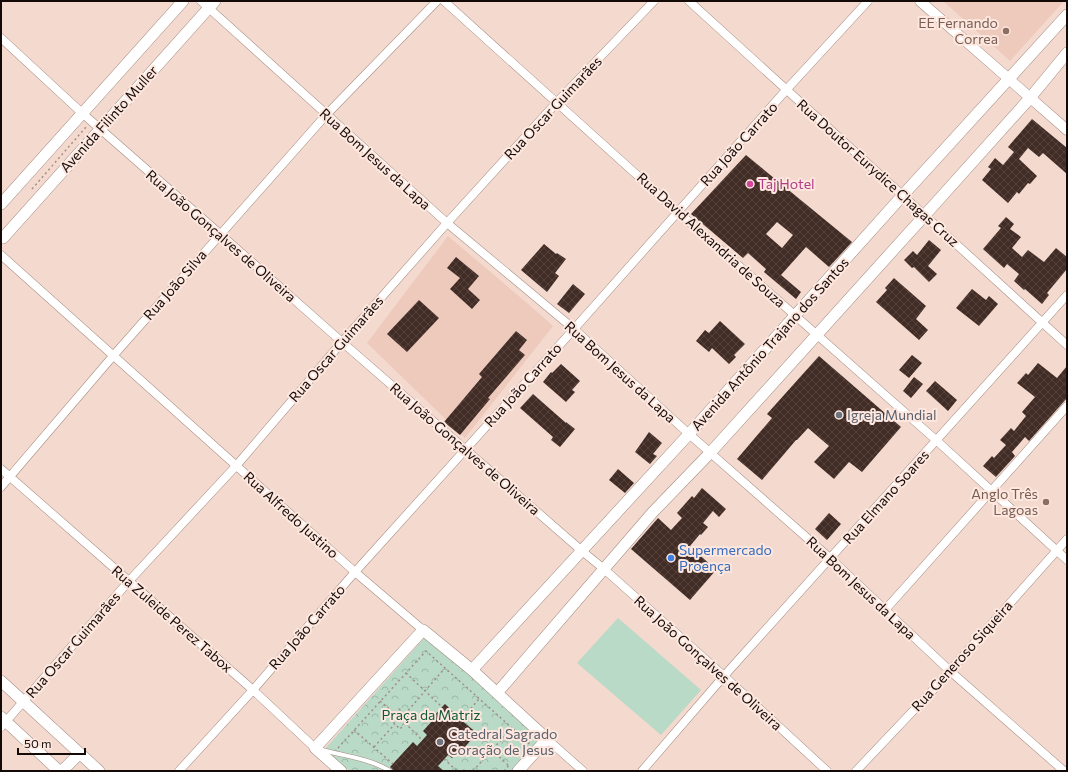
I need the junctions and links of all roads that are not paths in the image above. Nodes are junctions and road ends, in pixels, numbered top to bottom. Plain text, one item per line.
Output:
1 (183, 1) edge
2 (437, 1) edge
3 (444, 1) edge
4 (654, 1) edge
5 (689, 1) edge
6 (868, 1) edge
7 (920, 1) edge
8 (208, 3) edge
9 (1067, 15) edge
10 (1, 38) edge
11 (1067, 53) edge
12 (1009, 79) junction
13 (787, 90) junction
14 (1030, 98) junction
15 (557, 102) junction
16 (82, 113) junction
17 (326, 114) junction
18 (100, 130) junction
19 (1067, 130) edge
20 (903, 195) junction
21 (1, 204) edge
22 (678, 212) junction
23 (926, 215) junction
24 (447, 223) junction
25 (220, 234) junction
26 (2, 239) edge
27 (1, 255) edge
28 (1067, 295) edge
29 (796, 316) junction
30 (1042, 323) junction
31 (574, 329) junction
32 (817, 335) junction
33 (342, 342) junction
34 (1067, 345) edge
35 (113, 356) junction
36 (1067, 406) edge
37 (689, 434) junction
38 (936, 440) junction
39 (466, 449) junction
40 (710, 453) junction
41 (236, 466) junction
42 (1, 469) edge
43 (10, 477) junction
44 (1, 487) edge
45 (992, 492) junction
46 (1067, 539) edge
47 (582, 551) junction
48 (1056, 551) junction
49 (831, 559) junction
50 (1067, 560) edge
51 (604, 569) junction
52 (355, 572) junction
53 (130, 581) junction
54 (885, 610) junction
55 (424, 630) junction
56 (472, 670) junction
57 (950, 671) junction
58 (724, 676) junction
59 (1, 681) edge
60 (253, 690) junction
61 (497, 693) junction
62 (24, 702) junction
63 (3, 722) edge
64 (547, 739) junction
65 (316, 748) junction
66 (79, 754) junction
67 (61, 771) edge
68 (99, 771) edge
69 (179, 771) edge
70 (341, 771) edge
71 (390, 771) edge
72 (518, 771) edge
73 (583, 771) edge
74 (642, 771) edge
75 (827, 771) edge
76 (856, 771) edge
77 (1064, 771) edge

1 - 16 main road, Avenida Filinto Muller
2 - 17 street, Rua João Silva
3 - 15 street, Rua David Alexandria de Souza
4 - 15 street, Rua Oscar Guimarães
5 - 13 street, Rua Doutor Eurydice Chagas Cruz
6 - 13 street, Rua João Carrato
7 - 12 street
8 - 17 street, Rua Bom Jesus da Lapa
8 - 18 main road, Avenida Filinto Muller
9 - 12 main road, Avenida Antônio Trajano dos Santos
10 - 16 street
11 - 14 main road, Avenida Antônio Trajano dos Santos
12 - 14 street
12 - 20 main road, Avenida Antônio Trajano dos Santos
13 - 20 street, Rua Doutor Eurydice Chagas Cruz
13 - 22 street, Rua João Carrato
14 - 19 street
14 - 23 main road, Avenida Antônio Trajano dos Santos
15 - 22 street, Rua David Alexandria de Souza
15 - 24 street, Rua Oscar Guimarães
16 - 18 street, Rua João Gonçalves de Oliveira
16 - 21 main road, Avenida Filinto Muller
17 - 24 street, Rua Bom Jesus da Lapa
17 - 25 street, Rua João Silva
18 - 25 street, Rua João Gonçalves de Oliveira
18 - 26 main road, Avenida Filinto Muller
20 - 23 street, Rua Doutor Eurydice Chagas Cruz
20 - 29 main road, Avenida Antônio Trajano dos Santos
22 - 29 street, Rua David Alexandria de Souza
22 - 31 street, Rua João Carrato
23 - 30 street, Rua Doutor Eurydice Chagas Cruz
23 - 32 main road, Avenida Antônio Trajano dos Santos
24 - 31 street, Rua Bom Jesus da Lapa
24 - 33 street, Rua Oscar Guimarães
25 - 33 street, Rua João Gonçalves de Oliveira
25 - 35 street, Rua João Silva
27 - 35 street, Rua Alfredo Justino
28 - 30 street, Rua Elmano Soares
29 - 32 street, Rua David Alexandria de Souza
29 - 37 main road, Avenida Antônio Trajano dos Santos
30 - 34 street, Rua Doutor Eurydice Chagas Cruz
30 - 38 street, Rua Elmano Soares
31 - 37 street, Rua Bom Jesus da Lapa
31 - 39 street, Rua João Carrato
32 - 38 street, Rua David Alexandria de Souza
32 - 40 main road, Avenida Antônio Trajano dos Santos
33 - 39 street, Rua João Gonçalves de Oliveira
33 - 41 street, Rua Oscar Guimarães
35 - 41 street, Rua Alfredo Justino
35 - 43 street, Rua João Silva
36 - 45 street
37 - 40 street, Rua Bom Jesus da Lapa
37 - 47 main road, Avenida Antônio Trajano dos Santos
38 - 45 street, Rua David Alexandria de Souza
38 - 49 street, Rua Elmano Soares
39 - 47 street, Rua João Gonçalves de Oliveira
39 - 52 street, Rua João Carrato
40 - 49 street, Rua Bom Jesus da Lapa
40 - 51 main road, Avenida Antônio Trajano dos Santos
41 - 52 street, Rua Alfredo Justino
41 - 53 street, Rua Oscar Guimarães
42 - 43 street, Rua Zuleide Perez Tabox
43 - 44 street, Rua João Silva
43 - 53 street, Rua Zuleide Perez Tabox
45 - 48 street, Rua David Alexandria de Souza
45 - 54 street
46 - 48 street, Rua Generoso Siqueira
47 - 51 street, Rua João Gonçalves de Oliveira
47 - 56 main road, Avenida Antônio Trajano dos Santos
48 - 50 street, Rua David Alexandria de Souza
48 - 57 street, Rua Generoso Siqueira
49 - 54 street, Rua Bom Jesus da Lapa
49 - 58 street, Rua Elmano Soares
51 - 58 street, Rua João Gonçalves de Oliveira
51 - 61 main road, Avenida Antônio Trajano dos Santos
52 - 55 street, Rua Alfredo Justino
52 - 60 street, Rua João Carrato
53 - 60 street, Rua Zuleide Perez Tabox
53 - 62 street, Rua Oscar Guimarães
54 - 57 street, Rua Bom Jesus da Lapa
55 - 56 main road, Rua Alfredo Justino
55 - 65 main road
56 - 61 main road, Rua Alfredo Justino
57 - 76 street, Rua Generoso Siqueira
57 - 77 street, Rua Bom Jesus da Lapa
58 - 74 street, Rua Elmano Soares
58 - 75 street, Rua João Gonçalves de Oliveira
59 - 62 main road
60 - 65 street, Rua Zuleide Perez Tabox
60 - 69 street, Rua João Carrato
61 - 64 main road, Rua Alfredo Justino
62 - 63 street, Rua Oscar Guimarães
62 - 66 main road
63 - 67 main road
64 - 72 main road
64 - 73 street, Rua Alfredo Justino
65 - 70 main road, Rua Zuleide Perez Tabox
65 - 71 lane
66 - 67 main road
66 - 68 main road

